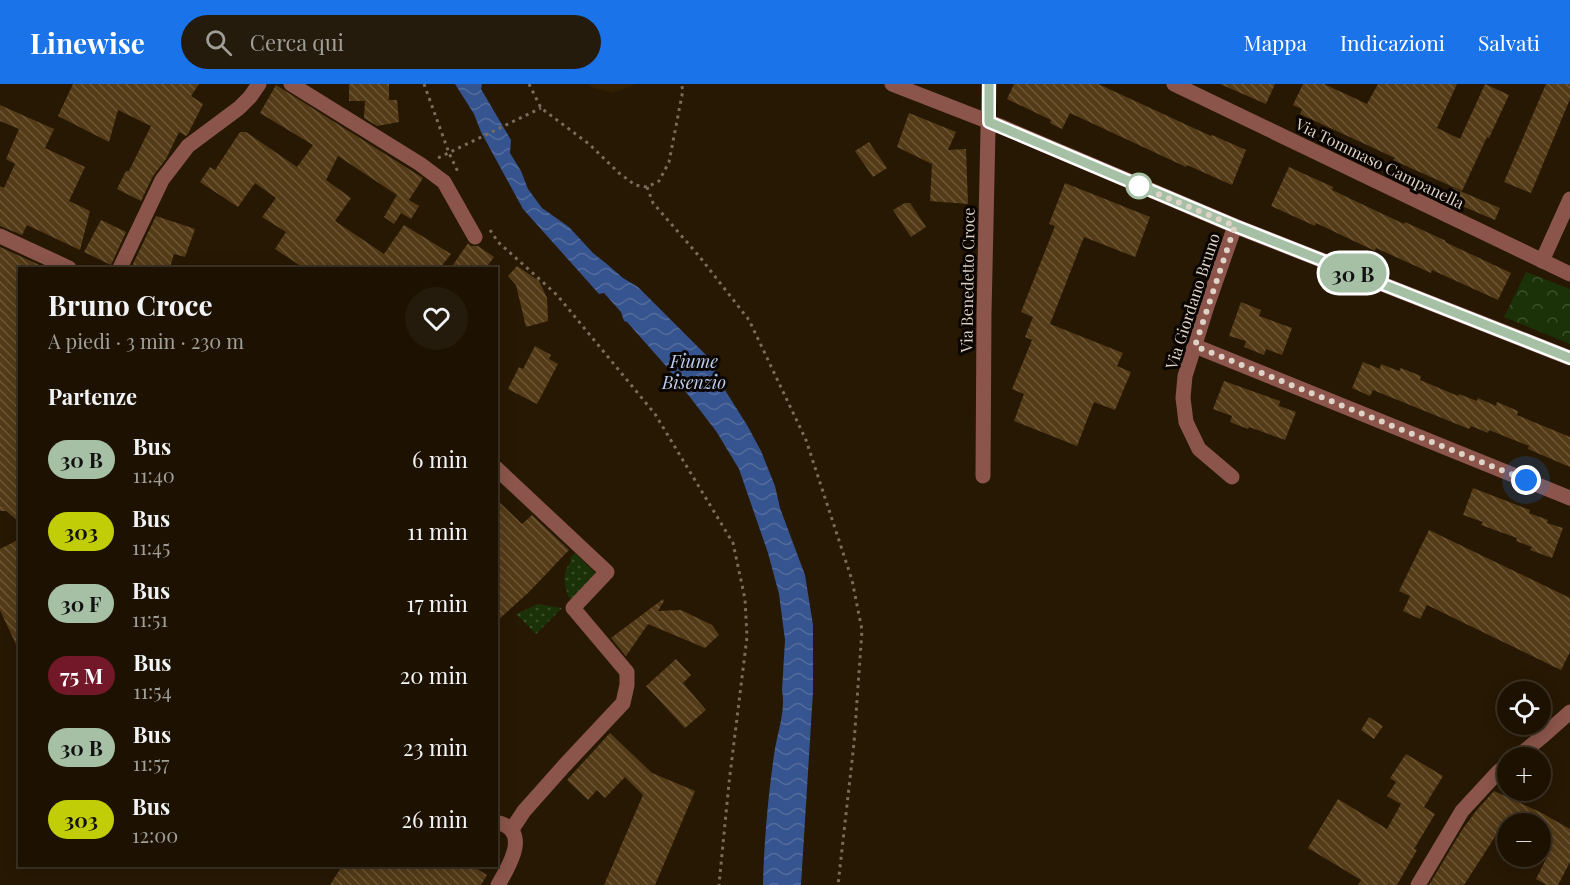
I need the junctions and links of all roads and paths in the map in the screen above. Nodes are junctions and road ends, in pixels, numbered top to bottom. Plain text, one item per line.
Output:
1 (259, 84) edge
2 (291, 84) edge
3 (424, 84) edge
4 (529, 84) edge
5 (681, 84) edge
6 (892, 84) edge
7 (989, 84) edge
8 (1174, 84) edge
9 (541, 108) junction
10 (989, 122) junction
11 (449, 153) junction
12 (459, 174) dead end
13 (647, 187) junction
14 (1570, 199) edge
15 (486, 224) dead end
16 (1235, 226) junction
17 (0, 236) edge
18 (475, 237) dead end
19 (1542, 261) junction
20 (67, 267) edge
21 (120, 267) edge
22 (1570, 274) edge
23 (1195, 346) junction
24 (1570, 358) edge
25 (498, 470) edge
26 (983, 476) dead end
27 (1232, 477) dead end
28 (1570, 498) edge
29 (1570, 712) edge
30 (1529, 747) edge
31 (1497, 773) edge
32 (498, 823) edge
33 (512, 829) junction
34 (498, 885) edge
35 (719, 885) edge
36 (838, 885) edge
37 (1418, 885) edge

1 - 21 street
2 - 18 street
3 - 11 path
4 - 9 path
5 - 13 path
6 - 10 street, Via Giordano Bruno
7 - 10 street, Via Benedetto Croce
8 - 19 street, Via Tommaso Campanella
9 - 11 path
9 - 13 path
10 - 16 street, Via Giordano Bruno
10 - 26 street, Via Benedetto Croce
11 - 12 path
13 - 36 path
14 - 19 street
15 - 35 path
16 - 23 street, Via Giordano Bruno
16 - 24 street, Via Giordano Bruno
17 - 20 street
19 - 22 street, Via Tommaso Campanella
23 - 27 street, Via Giordano Bruno
23 - 28 street
25 - 33 street
29 - 30 street
31 - 37 street
32 - 33 street
33 - 34 street

